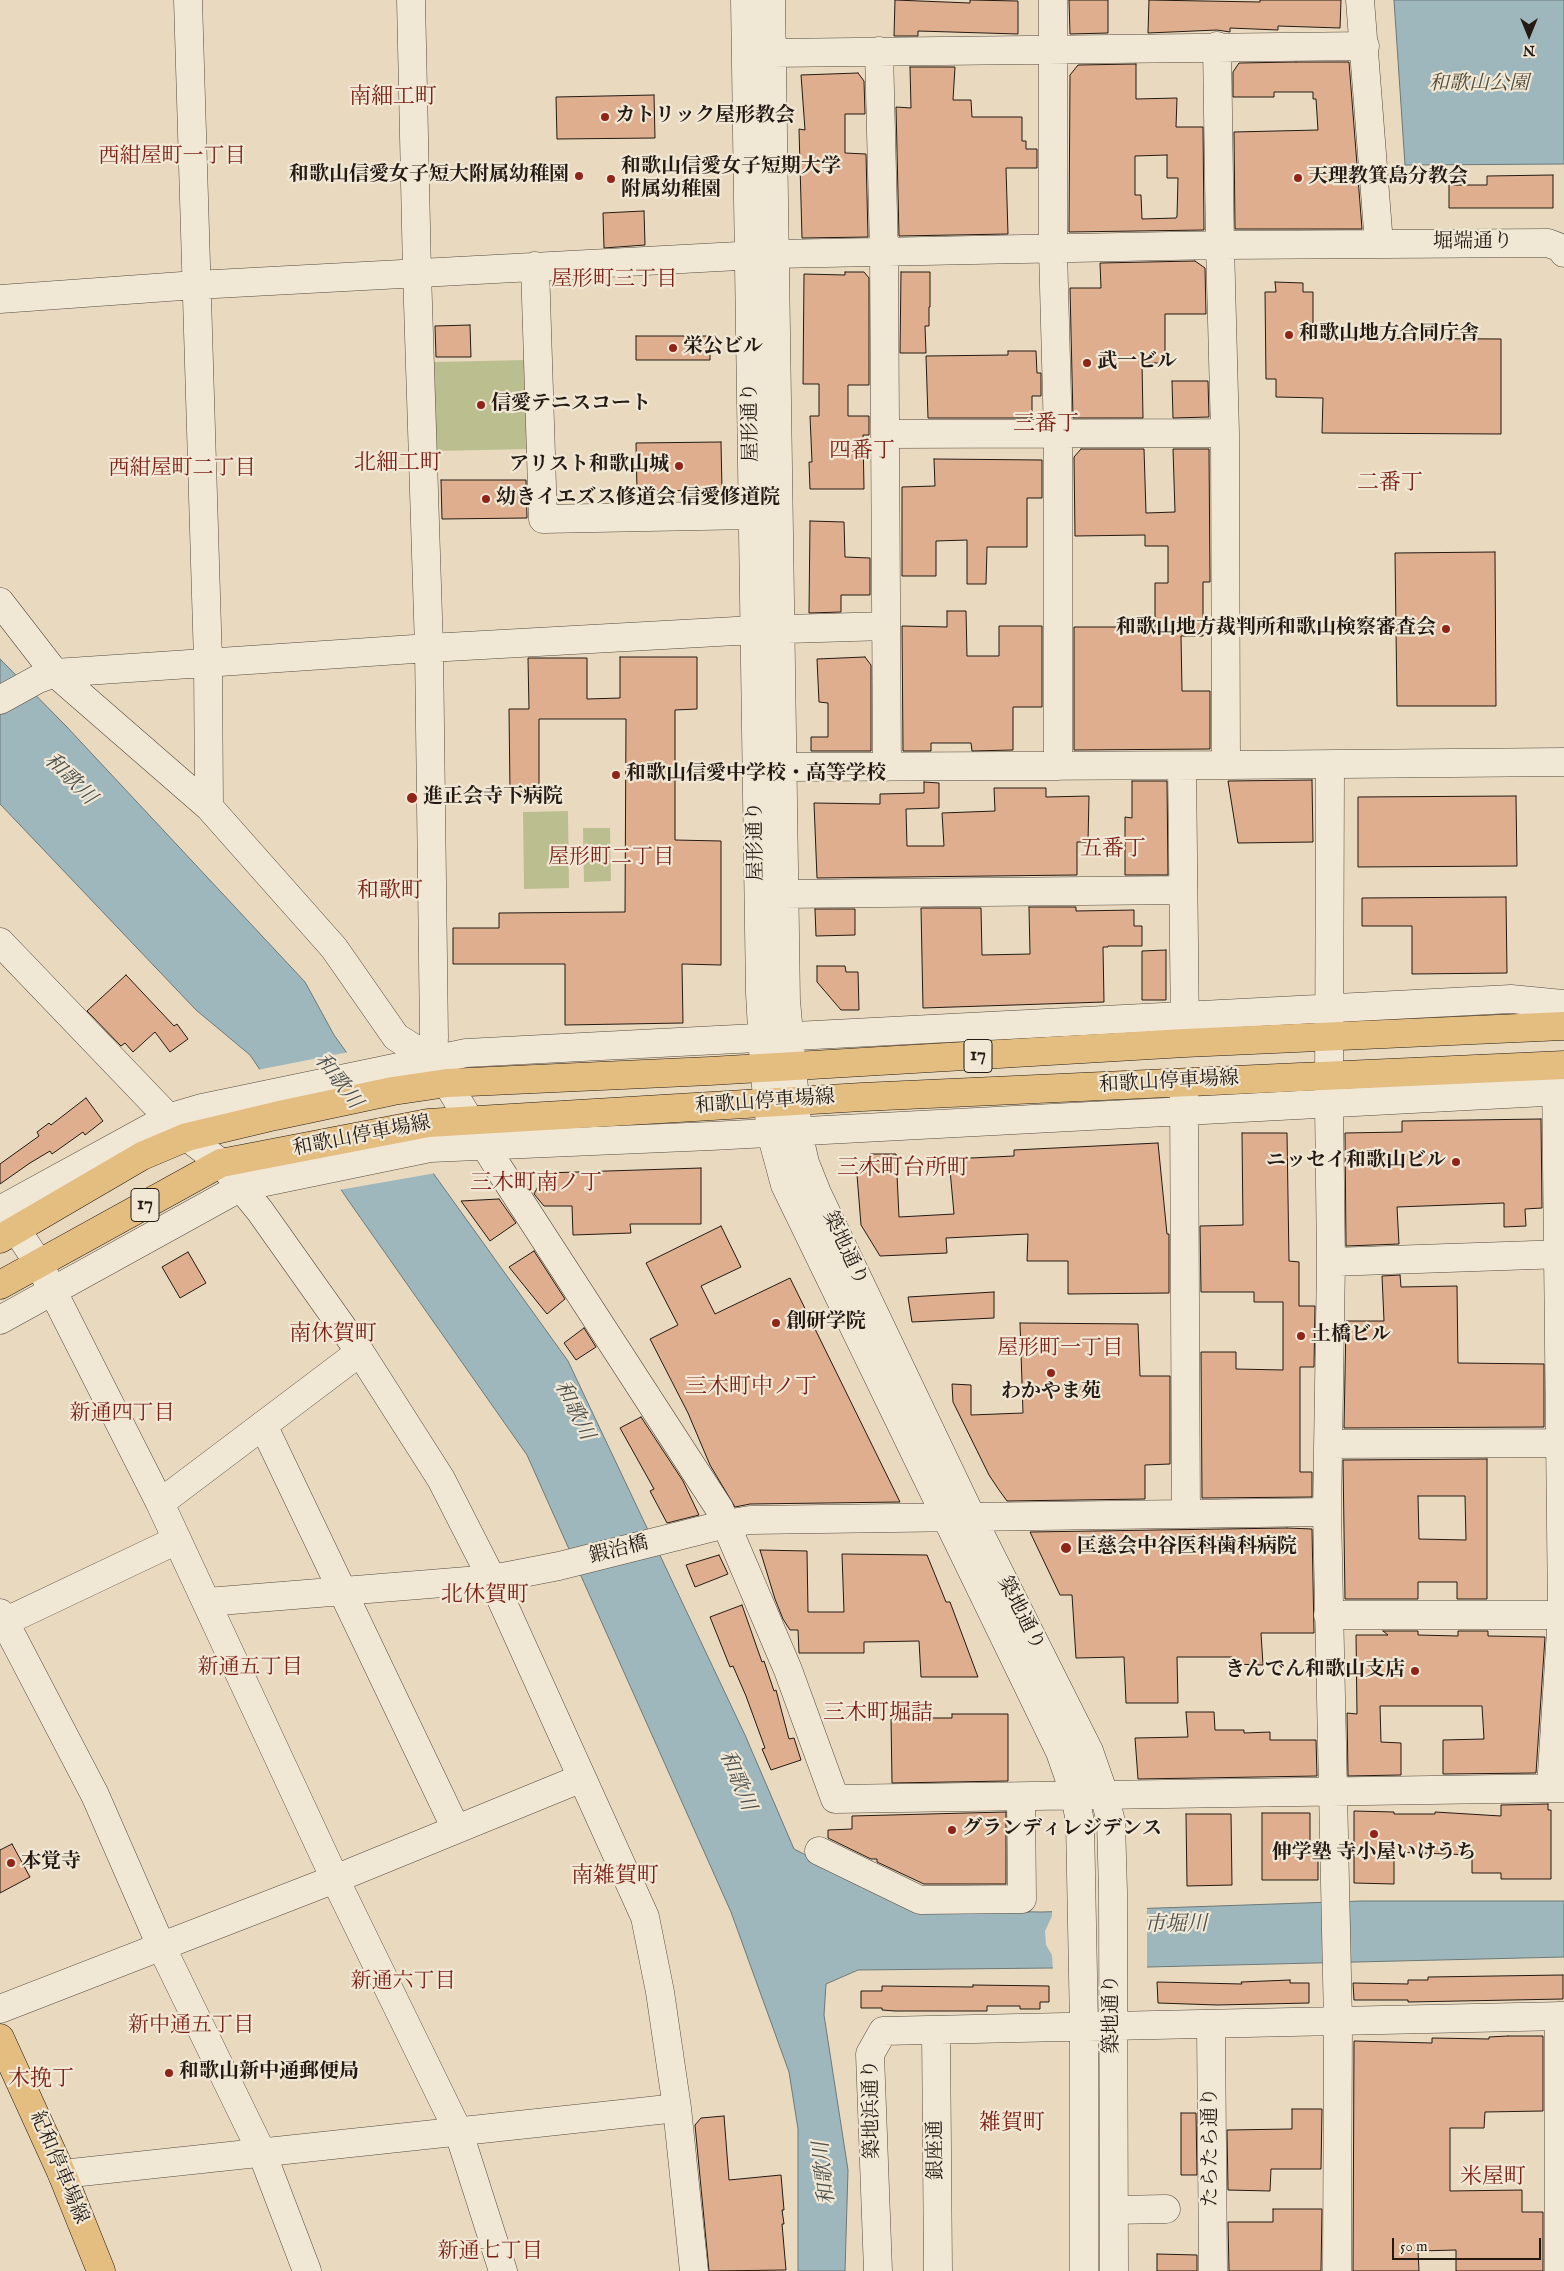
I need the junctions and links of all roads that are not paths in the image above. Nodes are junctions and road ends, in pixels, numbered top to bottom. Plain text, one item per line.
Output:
1 (188, 0) edge
2 (411, 0) edge
3 (745, 0) edge
4 (771, 0) edge
5 (1053, 0) edge
6 (1360, 0) edge
7 (1217, 46) junction
8 (1365, 46) junction
9 (1052, 48) junction
10 (879, 51) junction
11 (772, 53) junction
12 (1379, 244) junction
13 (1220, 245) junction
14 (1053, 250) junction
15 (884, 253) junction
16 (1564, 253) edge
17 (763, 255) junction
18 (535, 266) junction
19 (417, 272) junction
20 (196, 285) junction
21 (0, 299) edge
22 (1225, 433) junction
23 (885, 434) junction
24 (1058, 434) junction
25 (753, 515) junction
26 (0, 602) edge
27 (886, 626) junction
28 (767, 630) junction
29 (429, 648) junction
30 (208, 661) junction
31 (46, 676) junction
32 (0, 700) edge
33 (1564, 762) edge
34 (1330, 765) junction
35 (1058, 766) junction
36 (1182, 766) junction
37 (1226, 766) junction
38 (782, 767) junction
39 (887, 767) junction
40 (209, 807) junction
41 (1183, 890) junction
42 (784, 894) junction
43 (0, 942) edge
44 (786, 987) joint
45 (760, 993) joint
46 (1564, 1004) edge
47 (1329, 1008) junction
48 (1185, 1016) junction
49 (1564, 1026) edge
50 (776, 1037) junction
51 (1329, 1037) junction
52 (1185, 1043) junction
53 (432, 1060) junction
54 (792, 1066) junction
55 (764, 1067) junction
56 (1329, 1076) junction
57 (1560, 1078) edge
58 (386, 1081) junction
59 (447, 1083) junction
60 (1184, 1083) junction
61 (795, 1101) junction
62 (768, 1102) junction
63 (1329, 1103) junction
64 (267, 1106) junction
65 (1185, 1111) junction
66 (168, 1118) junction
67 (470, 1120) junction
68 (798, 1132) junction
69 (771, 1133) junction
70 (187, 1137) junction
71 (485, 1145) junction
72 (221, 1163) junction
73 (240, 1187) junction
74 (4, 1219) edge
75 (1561, 1254) edge
76 (1331, 1262) junction
77 (39, 1264) junction
78 (0, 1285) edge
79 (53, 1291) junction
80 (0, 1320) edge
81 (360, 1352) junction
82 (263, 1425) junction
83 (1563, 1443) edge
84 (1328, 1444) junction
85 (160, 1502) junction
86 (1327, 1512) junction
87 (1186, 1513) junction
88 (959, 1516) junction
89 (726, 1524) junction
90 (177, 1540) junction
91 (492, 1579) junction
92 (342, 1591) junction
93 (207, 1602) junction
94 (1563, 1614) edge
95 (1328, 1615) junction
96 (1, 1620) edge
97 (582, 1778) junction
98 (1558, 1788) edge
99 (1333, 1790) junction
100 (1104, 1794) junction
101 (1075, 1795) junction
102 (1021, 1798) junction
103 (456, 1829) junction
104 (819, 1851) dead end
105 (336, 1879) junction
106 (162, 1946) junction
107 (0, 2009) edge
108 (1084, 2013) junction
109 (1114, 2013) junction
110 (1562, 2016) edge
111 (1338, 2022) junction
112 (1211, 2024) junction
113 (936, 2030) junction
114 (0, 2038) edge
115 (677, 2108) junction
116 (459, 2133) junction
117 (262, 2153) junction
118 (62, 2174) junction
119 (1166, 2209) dead end
120 (1114, 2210) junction
121 (101, 2271) edge
122 (307, 2271) edge
123 (503, 2271) edge
124 (694, 2271) edge
125 (878, 2271) edge
126 (938, 2271) edge
127 (1084, 2271) edge
128 (1114, 2271) edge
129 (1213, 2271) edge
130 (1337, 2271) edge
131 (1559, 2271) edge

1 - 20 street
2 - 19 street
3 - 17 street, 屋形通り
4 - 11 street, 屋形通り
5 - 9 street
6 - 8 street
7 - 8 street
7 - 9 street
7 - 13 street
8 - 12 street
9 - 10 street
9 - 14 street
10 - 11 street
10 - 15 street
11 - 17 street, 屋形通り
12 - 13 street, 堀端通り
12 - 16 street, 堀端通り
13 - 14 street, 堀端通り
13 - 22 street
14 - 15 street, 堀端通り
14 - 24 street
15 - 17 street, 堀端通り
15 - 23 street
17 - 18 street, 堀端通り
17 - 25 street, 屋形通り
17 - 28 street, 屋形通り
18 - 19 street, 堀端通り
18 - 25 street
19 - 20 street, 堀端通り
19 - 29 street
20 - 21 street, 堀端通り
20 - 30 street
22 - 24 street
22 - 37 street
23 - 24 street
23 - 27 street
24 - 35 street
25 - 28 street, 屋形通り
26 - 31 street
27 - 28 street
27 - 39 street
28 - 29 street
28 - 38 street, 屋形通り
28 - 45 street, 屋形通り
29 - 30 street
29 - 53 street
30 - 31 street
30 - 40 street
31 - 32 street
31 - 40 street
33 - 34 street
34 - 37 street
34 - 47 street
35 - 36 street
35 - 39 street
36 - 37 street
36 - 41 street
38 - 39 street
38 - 42 street, 屋形通り
40 - 53 street
41 - 42 street
41 - 48 street
42 - 44 street, 屋形通り
43 - 66 street
44 - 50 street, 築地通り
45 - 50 street, 築地通り
46 - 47 street
47 - 48 street
47 - 51 street
48 - 50 street
48 - 52 street
49 - 51 main road, 和歌山停車場線 / 17
50 - 53 street
50 - 54 street, 築地通り
50 - 55 street, 築地通り
51 - 52 main road, 和歌山停車場線 / 17
51 - 56 street
52 - 54 main road, 和歌山停車場線 / 17
53 - 58 street
53 - 59 street
54 - 55 main road, 和歌山停車場線 / 17
54 - 61 street, 築地通り
55 - 59 main road, 和歌山停車場線 / 17
55 - 62 street, 築地通り
56 - 57 main road, 和歌山停車場線 / 17
56 - 60 main road, 和歌山停車場線 / 17
56 - 63 street
57 - 63 street
57 - 75 street
58 - 59 main road, 和歌山停車場線 / 17
58 - 64 main road, 和歌山停車場線 / 17
59 - 67 street
60 - 61 main road, 和歌山停車場線 / 17
60 - 65 street
61 - 62 main road, 和歌山停車場線 / 17
61 - 68 street, 築地通り
62 - 67 main road, 和歌山停車場線 / 17
62 - 69 street, 築地通り
63 - 65 street
63 - 76 street
64 - 66 street
64 - 70 main road, 和歌山停車場線 / 17
65 - 68 street
65 - 87 street
66 - 70 street
66 - 74 street
67 - 71 street
67 - 72 main road, 和歌山停車場線 / 17
68 - 69 street
68 - 88 street, 築地通り
69 - 71 street
69 - 88 street, 築地通り
70 - 72 street
70 - 74 main road, 和歌山停車場線 / 17
71 - 73 street
71 - 89 street
72 - 73 street
72 - 77 main road, 和歌山停車場線 / 17
73 - 79 street
73 - 81 street
74 - 77 street
75 - 76 street
75 - 83 street
76 - 84 street
77 - 78 main road, 和歌山停車場線 / 17
77 - 79 street
79 - 80 street
79 - 85 street
81 - 82 street
81 - 91 street
82 - 85 street
82 - 92 street
83 - 84 street
83 - 94 street
84 - 86 street
85 - 90 street
86 - 87 street, 鍜治橋
86 - 95 street
87 - 88 street, 鍜治橋
88 - 89 street, 鍜治橋
88 - 100 street, 築地通り
88 - 101 street, 築地通り
89 - 91 street, 鍜治橋
89 - 102 street
90 - 93 street
90 - 96 street
91 - 92 street, 鍜治橋
91 - 97 street
92 - 93 street, 鍜治橋
92 - 103 street
93 - 105 street
94 - 95 street
94 - 98 street
95 - 99 street
96 - 106 street
97 - 103 street
97 - 115 street
98 - 99 street
99 - 100 street
99 - 111 street
100 - 101 street
100 - 109 street, 築地通り
101 - 102 street
101 - 108 street, 築地通り
102 - 104 street
103 - 105 street
105 - 106 street
105 - 116 street
106 - 107 street
106 - 117 street
108 - 109 street, 築地浜通り
108 - 113 street, 築地浜通り
108 - 127 street, 築地通り
109 - 112 street, 築地浜通り
109 - 120 street, 築地通り
110 - 111 street, 築地浜通り
110 - 131 street
111 - 112 street, 築地浜通り
111 - 130 street
112 - 129 street, たらたら通り
113 - 125 street, 築地浜通り
113 - 126 street, 銀座通
114 - 118 main road, 紀和停車場線
115 - 116 street
115 - 124 street
116 - 117 street
116 - 123 street
117 - 118 street
117 - 122 street
118 - 121 main road, 紀和停車場線
119 - 120 street
120 - 128 street, 築地通り

